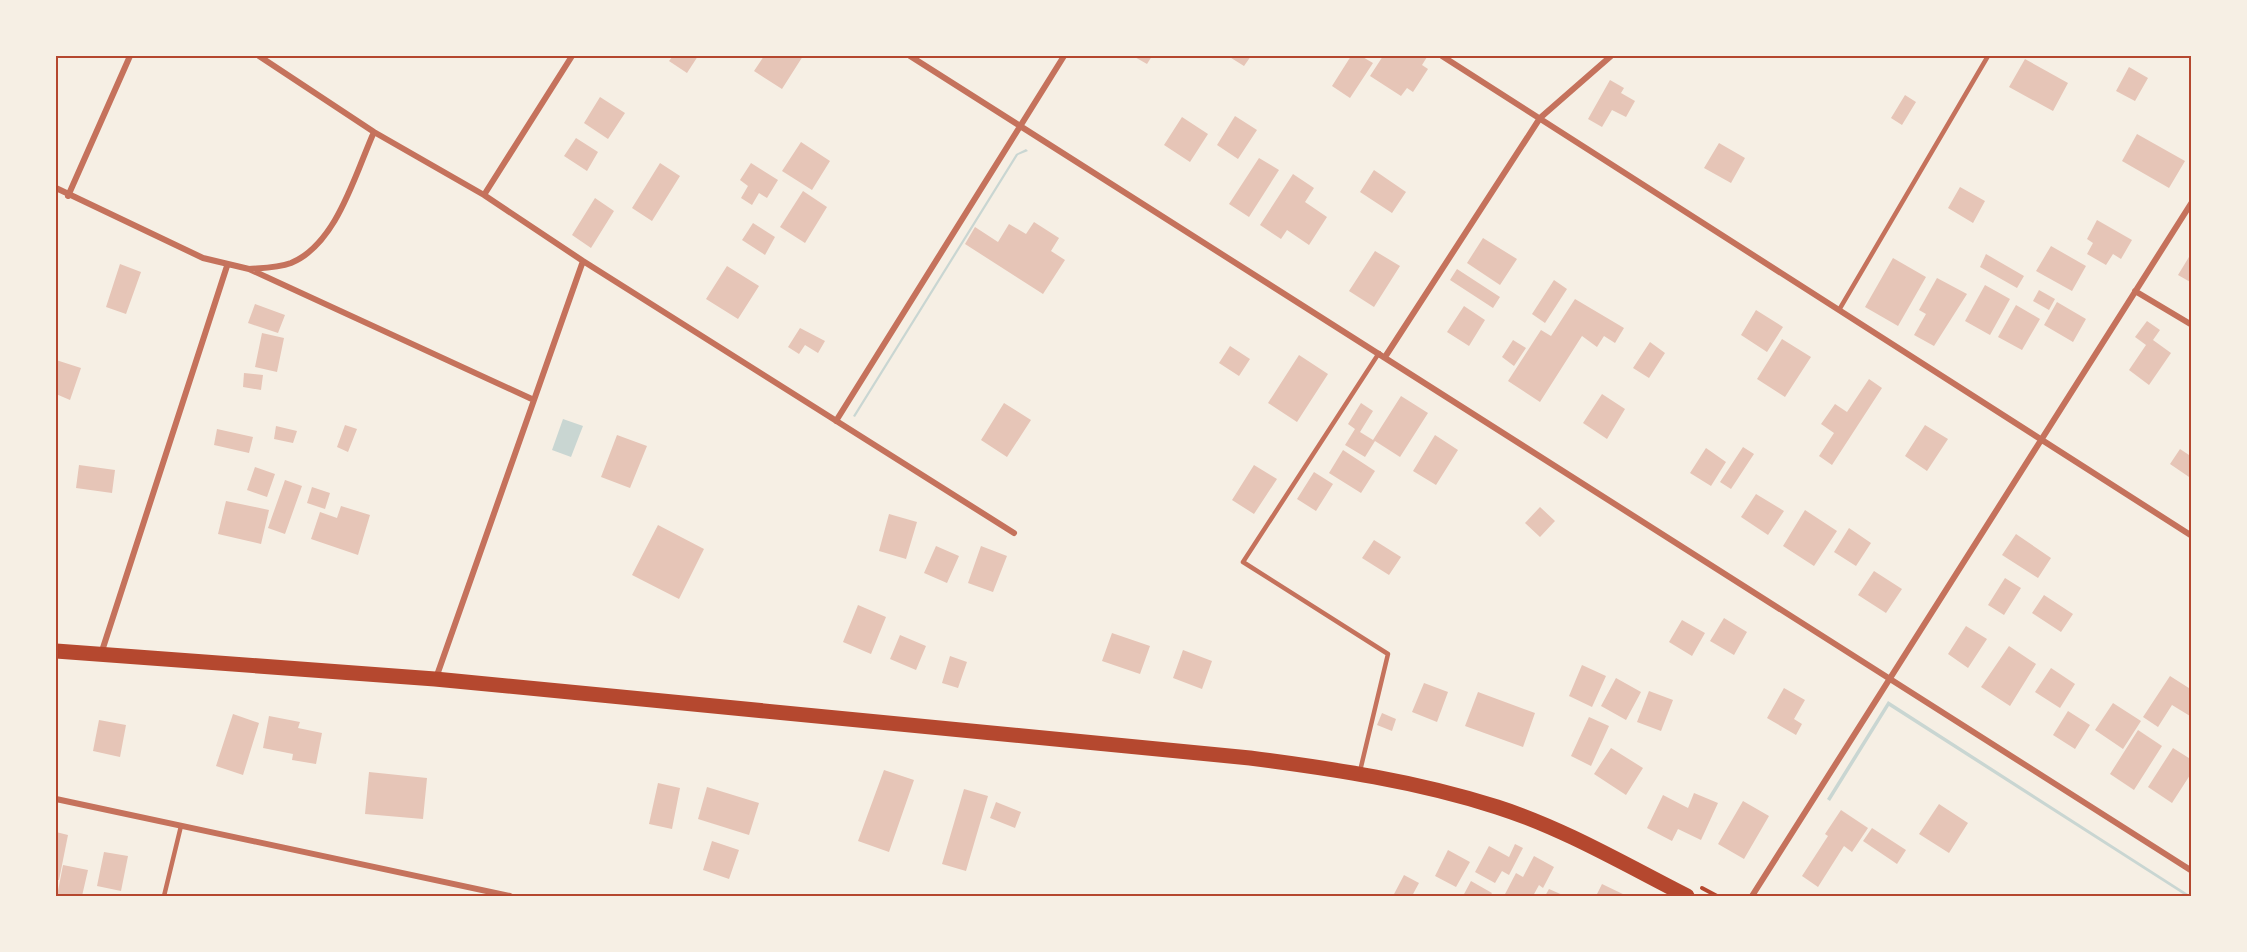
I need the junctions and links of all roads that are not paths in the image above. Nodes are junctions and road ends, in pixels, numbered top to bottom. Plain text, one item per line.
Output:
1 (130, 56) edge
2 (263, 56) edge
3 (572, 56) edge
4 (910, 56) edge
5 (1064, 56) edge
6 (1442, 56) edge
7 (1611, 56) edge
8 (1988, 56) edge
9 (1540, 118) junction
10 (1020, 125) junction
11 (374, 132) junction
12 (56, 188) edge
13 (68, 195) junction
14 (484, 195) junction
15 (2192, 202) edge
16 (583, 261) junction
17 (227, 266) junction
18 (249, 269) junction
19 (2135, 291) junction
20 (1839, 310) junction
21 (2192, 325) edge
22 (1382, 355) junction
23 (534, 400) junction
24 (836, 421) junction
25 (2040, 440) junction
26 (1014, 533) dead end
27 (2192, 536) edge
28 (56, 651) edge
29 (101, 655) junction
30 (1889, 677) junction
31 (435, 679) junction
32 (1359, 773) junction
33 (56, 799) edge
34 (181, 826) junction
35 (2192, 871) edge
36 (164, 897) edge
37 (510, 897) edge
38 (1688, 897) edge
39 (1752, 897) edge

1 - 13 street
2 - 11 street
3 - 14 street
4 - 10 street
5 - 10 street
6 - 9 street
7 - 9 street
8 - 20 lane
9 - 20 street
9 - 22 street
10 - 22 street
10 - 24 street
11 - 14 street
11 - 18 street
12 - 13 street
13 - 17 street
14 - 16 street
15 - 19 street
16 - 23 street
16 - 24 street
17 - 18 street
17 - 29 street
18 - 23 street
19 - 21 street
19 - 25 street
20 - 25 street
22 - 30 street
22 - 32 lane
23 - 31 street
24 - 26 street
25 - 27 street
25 - 30 street
28 - 29 main road
29 - 31 main road
30 - 35 street
30 - 39 street
31 - 32 main road
32 - 38 main road
33 - 34 street
34 - 36 lane
34 - 37 street

